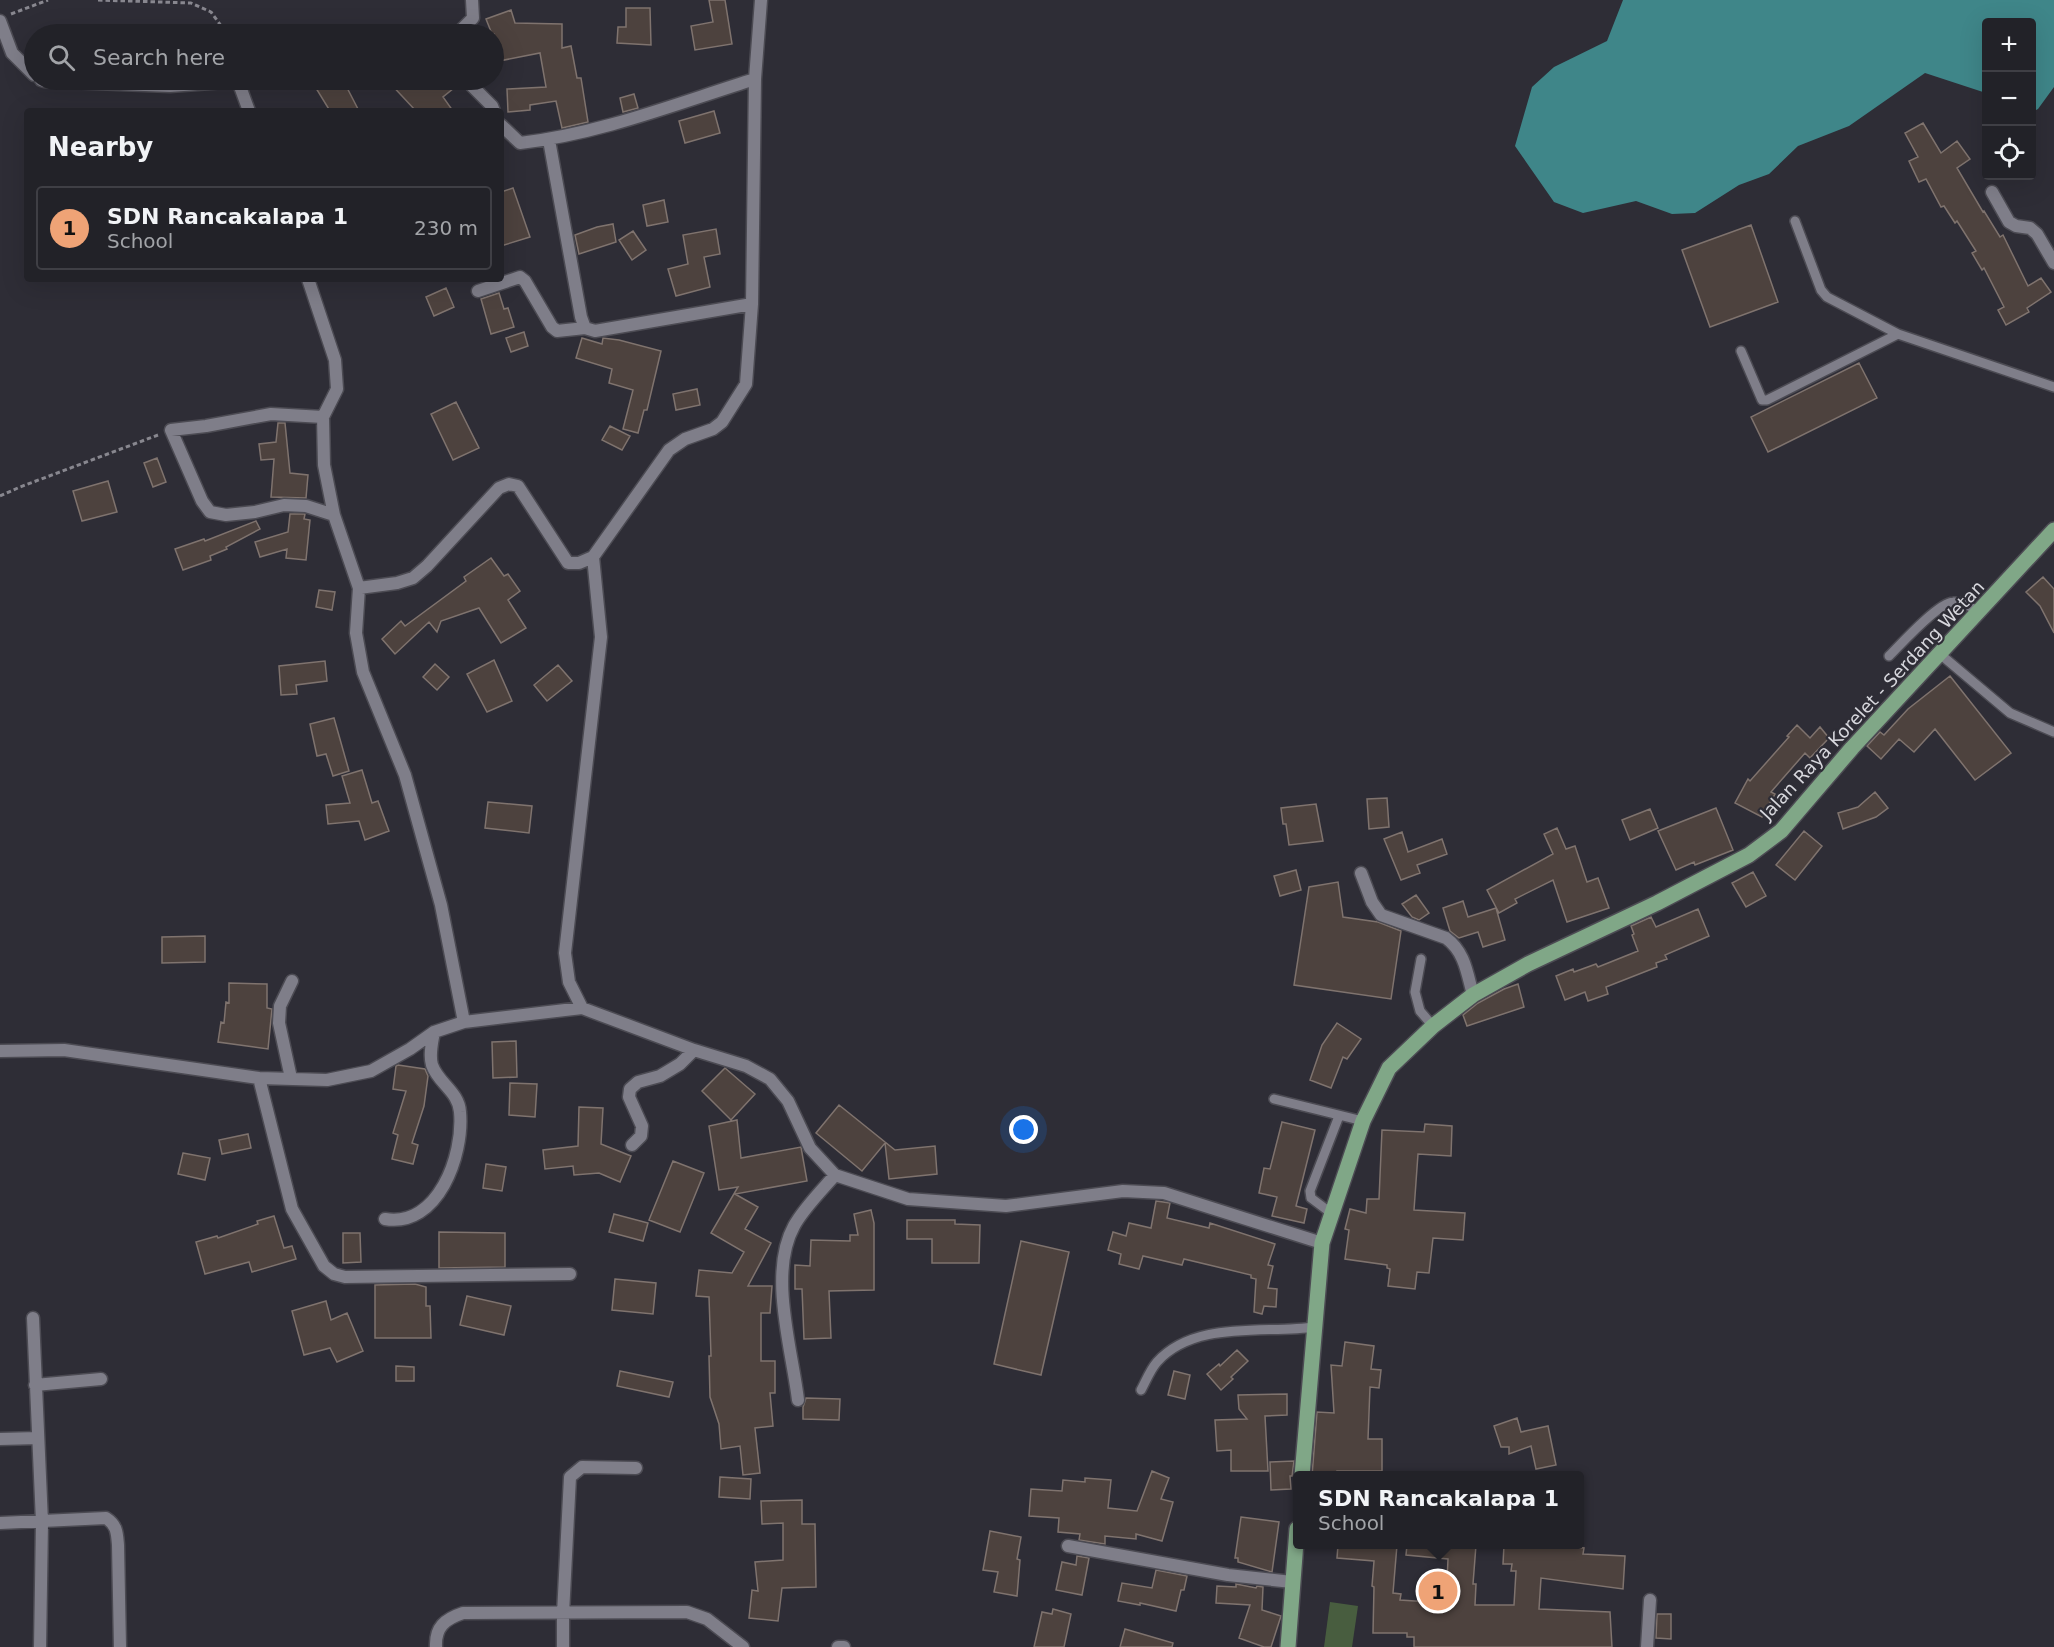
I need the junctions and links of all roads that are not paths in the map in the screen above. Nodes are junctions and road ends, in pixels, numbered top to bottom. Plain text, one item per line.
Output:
1 (472, 0) edge
2 (760, 0) edge
3 (4, 18) edge
4 (466, 24) edge
5 (24, 65) edge
6 (755, 79) junction
7 (241, 90) edge
8 (476, 90) edge
9 (248, 108) edge
10 (493, 108) edge
11 (504, 128) edge
12 (549, 140) junction
13 (1992, 192) dead end
14 (1795, 221) dead end
15 (2054, 262) edge
16 (309, 282) edge
17 (478, 291) dead end
18 (752, 304) junction
19 (585, 328) junction
20 (1898, 334) junction
21 (1741, 351) dead end
22 (2054, 387) edge
23 (323, 417) junction
24 (334, 515) junction
25 (2054, 530) edge
26 (593, 557) junction
27 (359, 588) junction
28 (1979, 612) junction
29 (1940, 654) junction
30 (1889, 656) dead end
31 (2054, 732) edge
32 (1361, 873) dead end
33 (1421, 959) dead end
34 (292, 981) dead end
35 (1473, 995) junction
36 (582, 1008) junction
37 (464, 1022) junction
38 (1433, 1026) junction
39 (434, 1032) junction
40 (694, 1050) junction
41 (0, 1051) edge
42 (259, 1078) junction
43 (291, 1078) junction
44 (1274, 1099) dead end
45 (1339, 1116) junction
46 (1363, 1121) junction
47 (632, 1145) dead end
48 (835, 1175) junction
49 (1331, 1213) junction
50 (385, 1219) dead end
51 (1322, 1243) junction
52 (570, 1274) dead end
53 (33, 1318) dead end
54 (1315, 1327) junction
55 (101, 1379) dead end
56 (35, 1385) junction
57 (1141, 1390) dead end
58 (798, 1400) dead end
59 (38, 1438) junction
60 (0, 1439) edge
61 (636, 1468) dead end
62 (1302, 1471) edge
63 (42, 1522) junction
64 (0, 1523) edge
65 (1068, 1546) dead end
66 (1295, 1549) edge
67 (1292, 1582) junction
68 (1650, 1600) dead end
69 (563, 1614) junction
70 (40, 1647) edge
71 (120, 1647) edge
72 (436, 1647) edge
73 (563, 1647) edge
74 (743, 1647) edge
75 (838, 1647) edge
76 (844, 1647) edge
77 (1288, 1647) edge
78 (1647, 1647) edge

1 - 4 street
2 - 6 street
3 - 5 street
6 - 12 street
6 - 18 street
7 - 9 street
8 - 10 street
11 - 12 street
12 - 19 street
13 - 15 street
14 - 20 lane
16 - 23 street
17 - 19 street
18 - 19 street
18 - 26 street
20 - 21 lane
20 - 22 lane
23 - 24 street
23 - 24 street
24 - 27 street
25 - 28 main road, Jalan Raya Korelet - Serdang Wetan
26 - 27 street
26 - 36 street
27 - 37 street
28 - 29 main road, Jalan Raya Korelet - Serdang Wetan
28 - 30 lane
29 - 31 lane
29 - 35 main road, Jalan Raya Korelet - Serdang Wetan
32 - 35 street
33 - 38 lane
34 - 43 street
35 - 38 main road, Jalan Raya Korelet - Serdang Wetan
36 - 37 street
36 - 40 street
37 - 39 street
38 - 46 main road, Jalan Raya Korelet - Serdang Wetan
39 - 43 street
39 - 50 street
40 - 47 street
40 - 48 street
41 - 42 street
42 - 43 street
42 - 52 street
44 - 45 lane
45 - 46 lane
45 - 49 lane
46 - 49 main road, Jalan Raya Korelet - Serdang Wetan
48 - 51 street
48 - 58 street
49 - 51 main road, Jalan Raya Korelet - Serdang Wetan
51 - 54 main road, Jalan Raya Korelet - Serdang Wetan
53 - 56 street
54 - 57 lane
54 - 62 main road, Jalan Raya Korelet - Serdang Wetan
55 - 56 street
56 - 59 street
59 - 60 street
59 - 63 street
61 - 69 street
63 - 64 street
63 - 70 street
63 - 71 street
65 - 67 street
66 - 67 main road
67 - 77 main road
68 - 78 street
69 - 72 street
69 - 73 street
69 - 74 street
75 - 76 street

